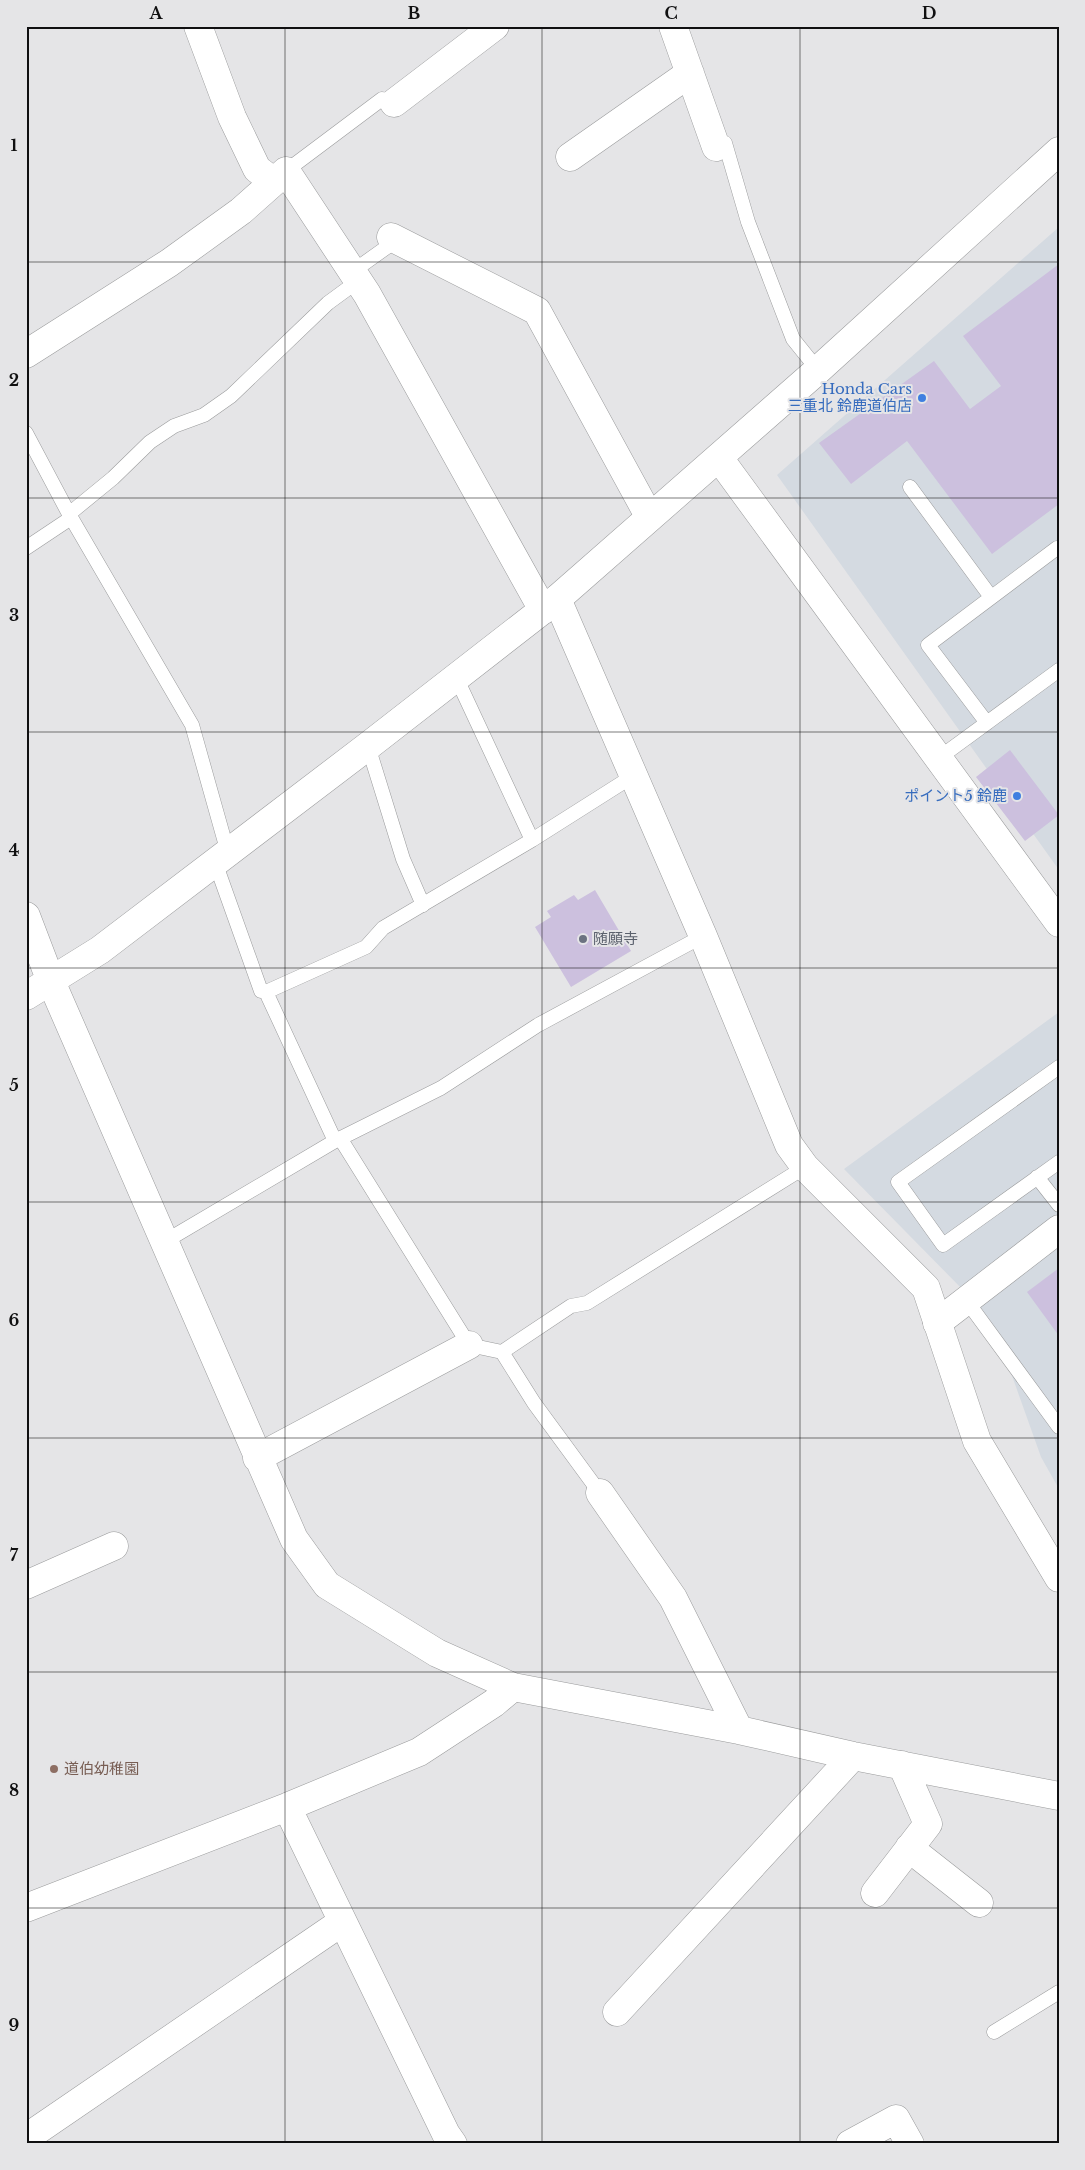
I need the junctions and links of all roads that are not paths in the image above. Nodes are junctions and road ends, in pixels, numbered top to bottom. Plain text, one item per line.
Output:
1 (198, 26) edge
2 (495, 26) edge
3 (673, 26) edge
4 (690, 73) junction
5 (394, 103) joint
6 (716, 147) joint
7 (1059, 151) edge
8 (570, 157) dead end
9 (280, 176) junction
10 (391, 237) joint
11 (355, 276) junction
12 (26, 354) edge
13 (818, 370) junction
14 (26, 433) edge
15 (719, 458) junction
16 (910, 487) dead end
17 (70, 516) junction
18 (649, 516) junction
19 (26, 548) edge
20 (1059, 550) edge
21 (992, 597) junction
22 (550, 604) junction
23 (1059, 670) edge
24 (456, 677) junction
25 (986, 723) junction
26 (368, 746) junction
27 (939, 758) junction
28 (633, 776) junction
29 (532, 840) junction
30 (222, 857) junction
31 (423, 905) junction
32 (26, 916) edge
33 (1059, 923) edge
34 (704, 936) junction
35 (50, 979) junction
36 (266, 992) junction
37 (26, 996) edge
38 (1059, 1067) edge
39 (337, 1139) junction
40 (1059, 1162) edge
41 (805, 1167) junction
42 (1037, 1177) junction
43 (1059, 1205) edge
44 (1059, 1229) edge
45 (164, 1242) junction
46 (966, 1300) junction
47 (937, 1323) junction
48 (469, 1345) junction
49 (502, 1352) junction
50 (1059, 1427) edge
51 (257, 1458) junction
52 (600, 1493) joint
53 (114, 1546) dead end
54 (1059, 1578) edge
55 (26, 1585) edge
56 (513, 1687) junction
57 (739, 1730) junction
58 (853, 1756) junction
59 (902, 1764) junction
60 (1059, 1796) edge
61 (286, 1807) junction
62 (909, 1848) junction
63 (875, 1893) dead end
64 (978, 1903) dead end
65 (26, 1908) edge
66 (342, 1922) junction
67 (1059, 1992) edge
68 (617, 2012) dead end
69 (994, 2032) dead end
70 (26, 2138) edge
71 (444, 2140) edge
72 (850, 2144) edge
73 (910, 2144) edge

1 - 9 street
2 - 5 street
3 - 4 street
4 - 6 street
4 - 8 street
5 - 9 lane
6 - 13 lane
7 - 13 street
9 - 11 street
9 - 12 street
10 - 11 lane
10 - 18 street
11 - 17 lane
11 - 22 street
13 - 15 street
14 - 17 lane
15 - 18 street
15 - 27 street
16 - 21 lane
17 - 19 lane
17 - 30 lane
18 - 22 street
20 - 21 lane
21 - 25 lane
22 - 24 street
22 - 28 street
23 - 25 lane
24 - 26 street
24 - 29 lane
25 - 27 lane
26 - 30 street
26 - 31 lane
27 - 33 street
28 - 29 lane
28 - 34 street
29 - 31 lane
30 - 35 street
30 - 36 lane
31 - 36 lane
32 - 35 street
34 - 39 lane
34 - 41 street
35 - 37 street
35 - 45 street
36 - 39 lane
38 - 42 lane
39 - 45 lane
39 - 48 lane
40 - 42 lane
41 - 47 street
41 - 49 lane
42 - 43 lane
44 - 46 street
45 - 51 street
46 - 47 street
46 - 50 lane
47 - 54 street
48 - 49 lane
48 - 51 street
49 - 52 lane
51 - 56 street
52 - 57 street
53 - 55 street
56 - 57 street
56 - 61 street
57 - 58 street
58 - 59 street
58 - 68 street
59 - 60 street
59 - 62 street
61 - 65 street
61 - 66 street
62 - 63 street
62 - 64 street
66 - 70 street
66 - 71 street
67 - 69 lane
72 - 73 street

